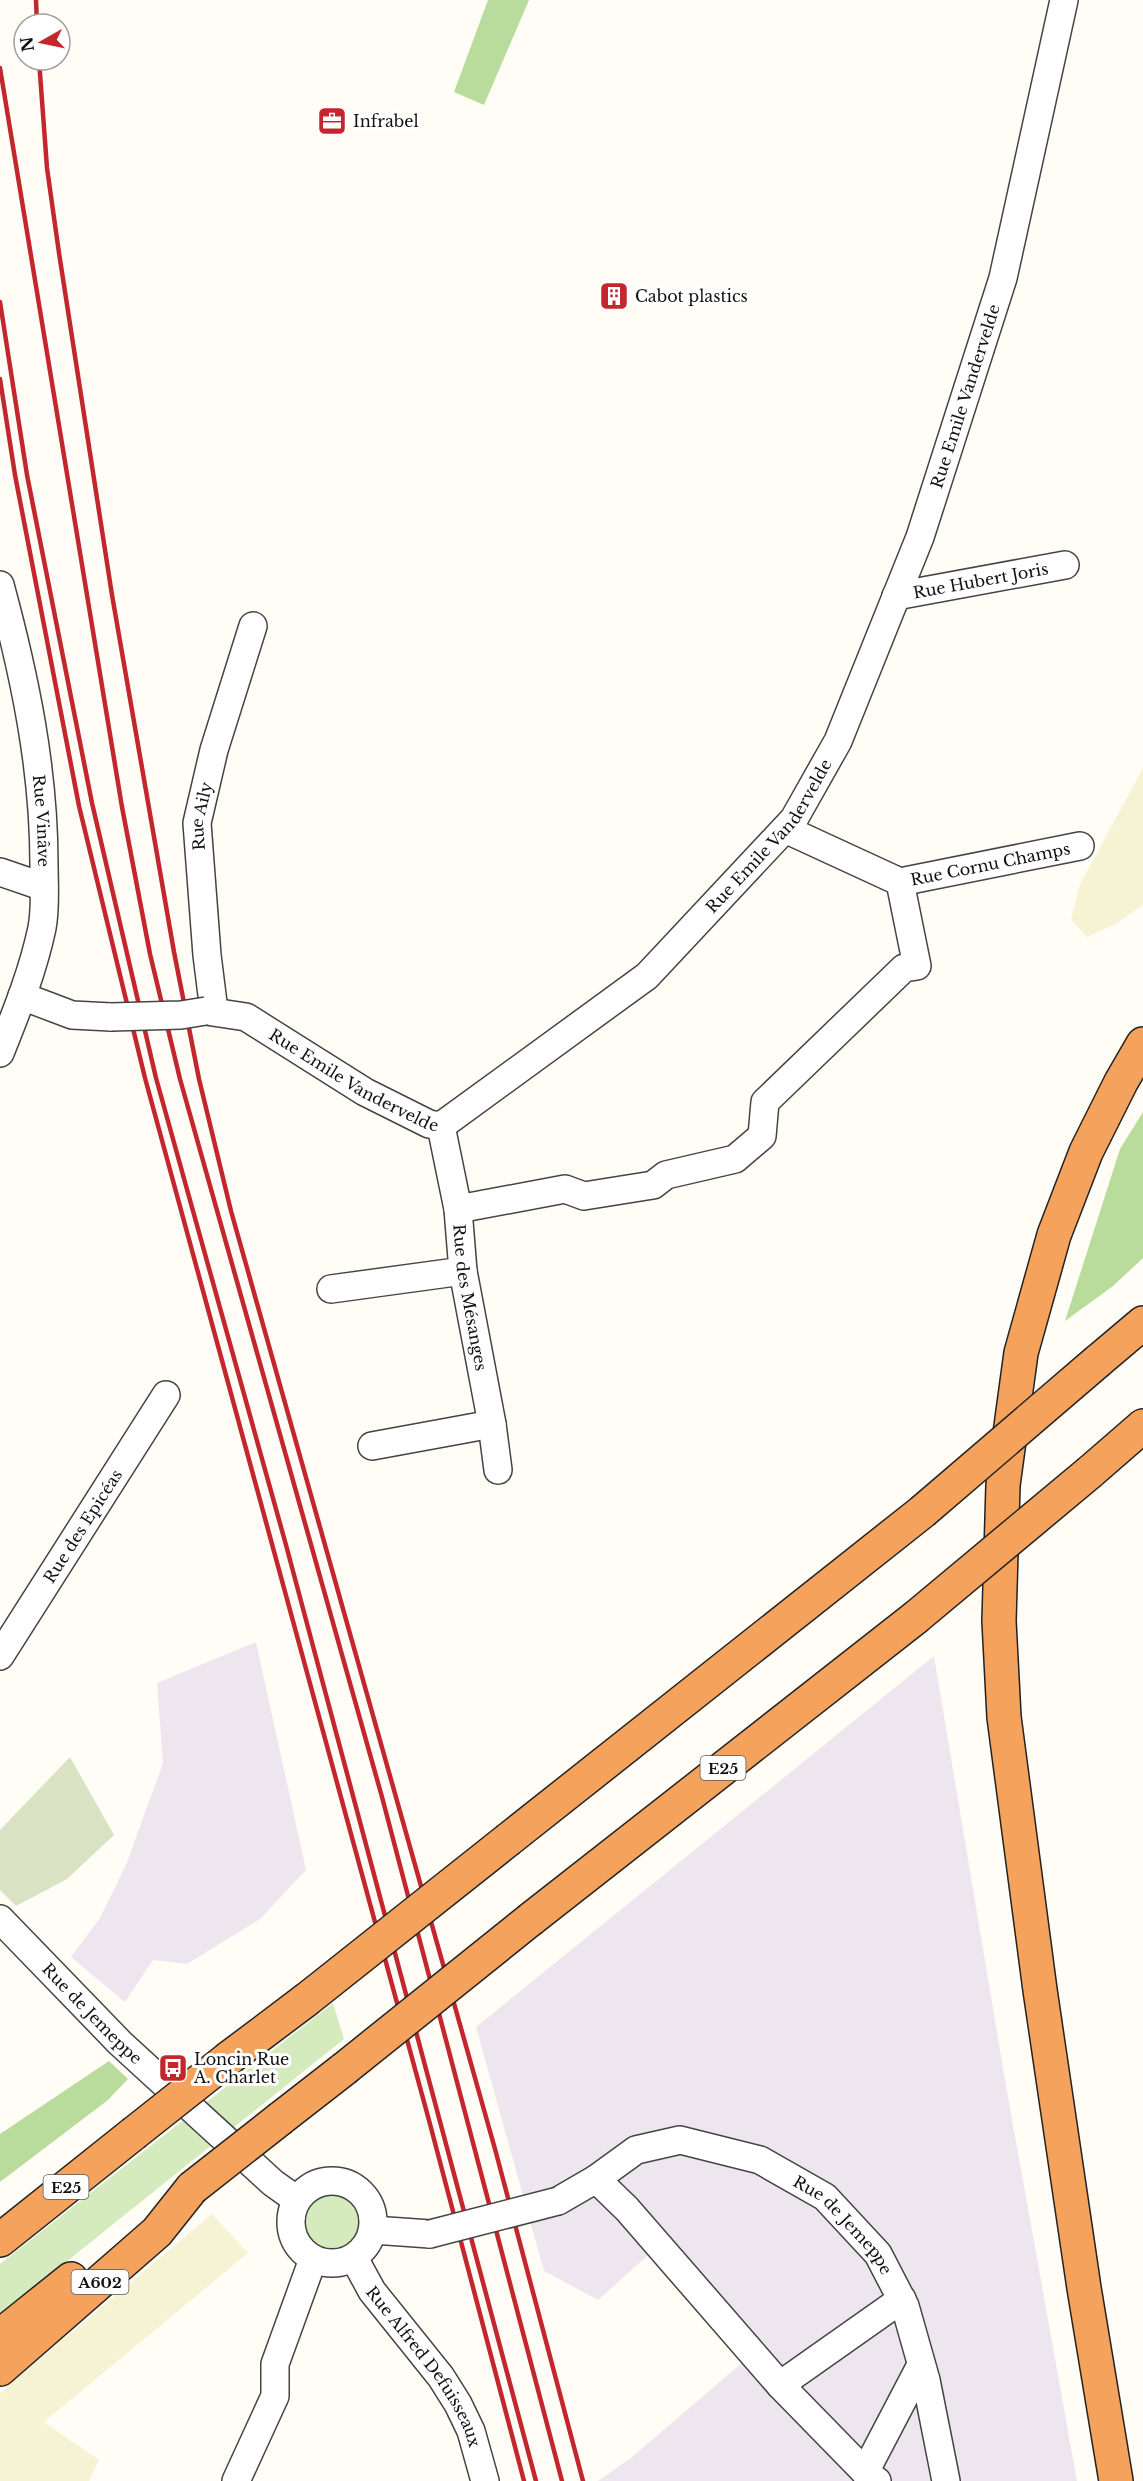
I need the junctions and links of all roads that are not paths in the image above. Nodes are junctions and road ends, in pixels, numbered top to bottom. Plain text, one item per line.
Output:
1 (1064, 0) edge
2 (1065, 565) dead end
3 (0, 585) edge
4 (896, 596) junction
5 (253, 626) dead end
6 (785, 829) junction
7 (1080, 846) dead end
8 (0, 872) edge
9 (900, 882) junction
10 (44, 887) junction
11 (22, 996) junction
12 (210, 1011) junction
13 (1143, 1044) edge
14 (0, 1053) edge
15 (441, 1126) junction
16 (458, 1209) junction
17 (463, 1271) junction
18 (331, 1289) dead end
19 (1143, 1323) edge
20 (166, 1395) dead end
21 (492, 1424) junction
22 (1143, 1426) edge
23 (372, 1446) dead end
24 (498, 1470) dead end
25 (0, 1656) edge
26 (0, 1919) edge
27 (596, 2179) junction
28 (192, 2188) junction
29 (297, 2200) junction
30 (373, 2230) junction
31 (0, 2241) edge
32 (354, 2258) junction
33 (313, 2259) junction
34 (902, 2299) junction
35 (0, 2336) edge
36 (921, 2365) junction
37 (0, 2369) edge
38 (780, 2385) junction
39 (871, 2476) edge
40 (236, 2481) edge
41 (485, 2481) edge
42 (946, 2481) edge
43 (1116, 2481) edge

1 - 4 street, Rue Emile Vandervelde
2 - 4 street, Rue Hubert Joris
3 - 10 street, Rue Vinâve
4 - 6 street, Rue Emile Vandervelde
5 - 12 street, Rue Aily
6 - 9 street, Rue Cornu Champs
6 - 15 street, Rue Emile Vandervelde
7 - 9 street, Rue Cornu Champs
8 - 10 street
9 - 16 street, Rue Cornu Champs
10 - 11 street, Rue Vinâve
11 - 12 street, Rue Emile Vandervelde, bridge
11 - 14 street, Rue Vinâve
12 - 15 street, Rue Emile Vandervelde
13 - 43 highway
15 - 16 street, Rue des Mésanges
16 - 17 street, Rue des Mésanges
17 - 18 street
17 - 21 street, Rue des Mésanges
19 - 31 highway, E25, bridge
20 - 25 street, Rue des Epicéas
21 - 23 street
21 - 24 street, Rue des Mésanges
22 - 28 highway, E25, bridge
26 - 29 street, Rue de Jemeppe
27 - 30 street, Rue de Jemeppe, bridge
27 - 34 street, Rue de Jemeppe
27 - 38 street
28 - 35 highway, E25
28 - 37 highway, A602
29 - 30 street
29 - 33 street
30 - 32 street
32 - 33 street
32 - 41 street, Rue Alfred Defuisseaux
33 - 40 street
34 - 36 street, Rue de Jemeppe
34 - 38 street
36 - 39 street
36 - 42 street, Rue de Jemeppe
38 - 39 street

